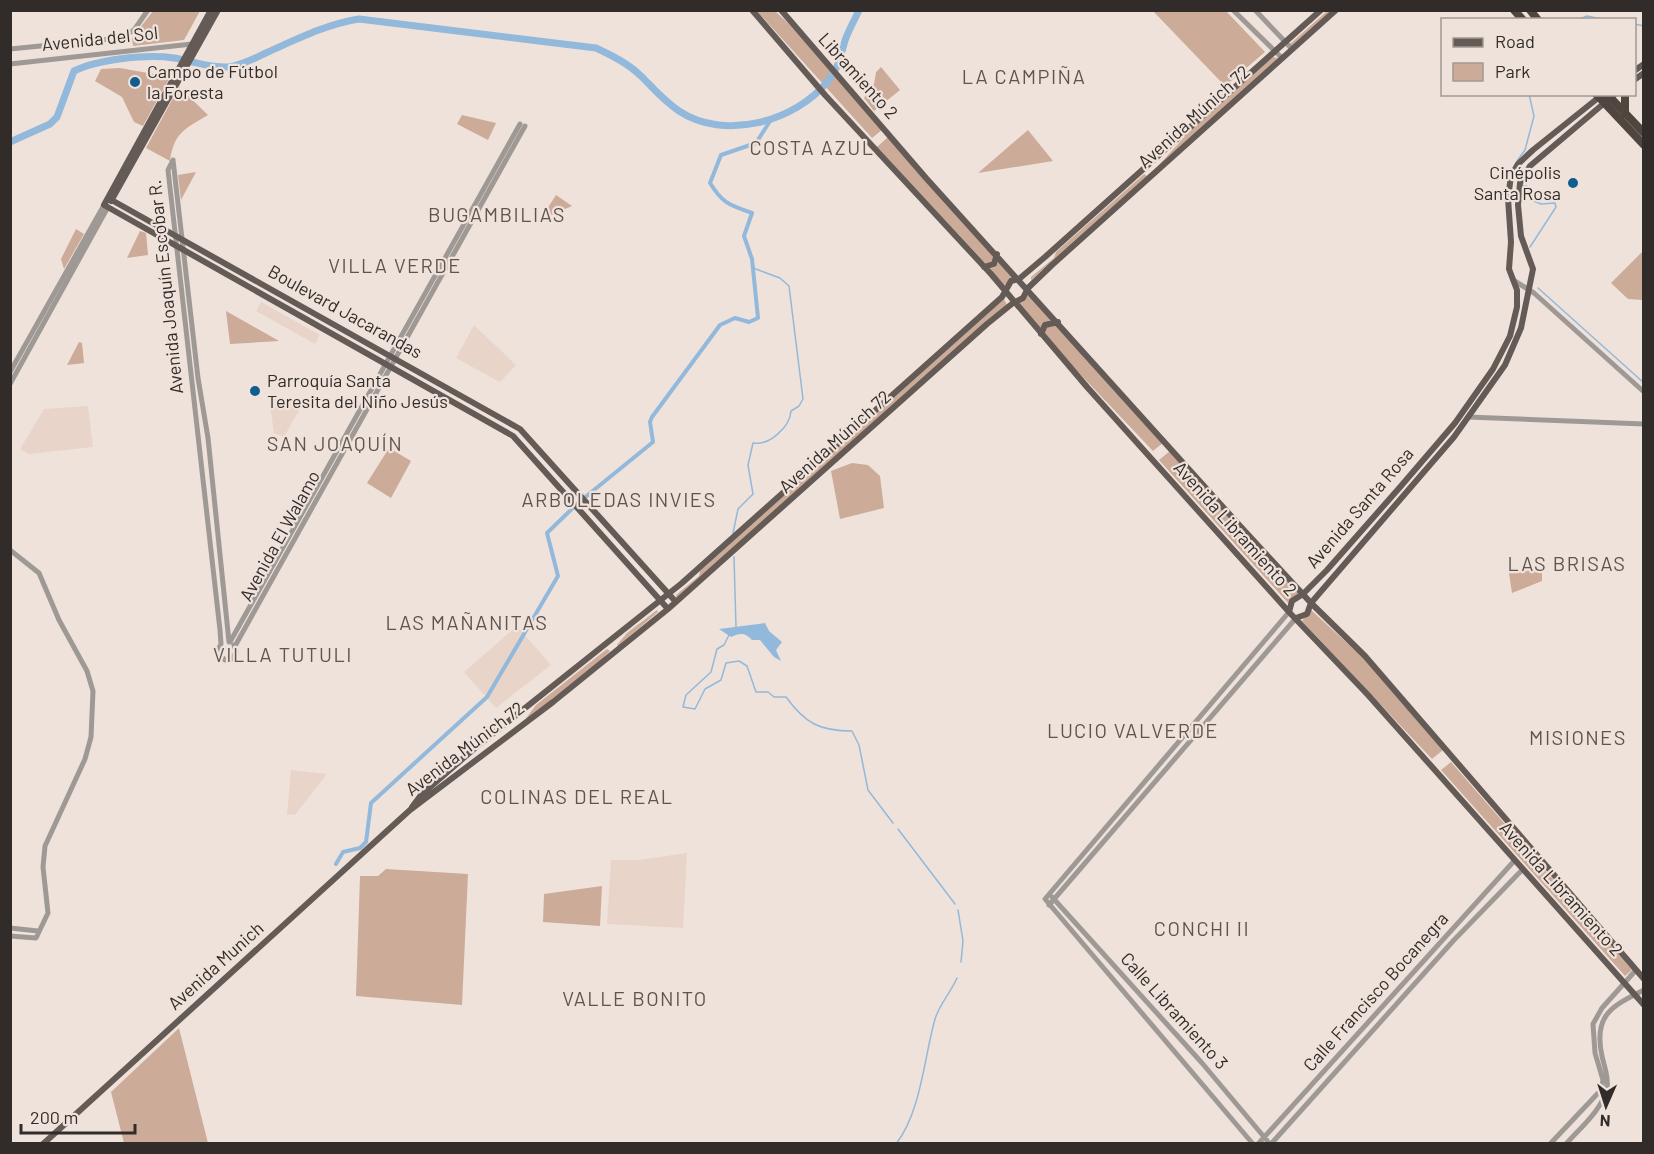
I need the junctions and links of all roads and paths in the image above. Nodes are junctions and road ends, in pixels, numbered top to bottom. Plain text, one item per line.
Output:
1 (148, 10) edge
2 (211, 10) edge
3 (218, 10) edge
4 (752, 10) edge
5 (780, 10) edge
6 (1233, 10) edge
7 (1255, 10) edge
8 (1321, 10) edge
9 (1336, 10) edge
10 (1287, 42) junction
11 (192, 44) junction
12 (1292, 49) junction
13 (10, 50) edge
14 (1276, 51) junction
15 (190, 55) junction
16 (1282, 58) junction
17 (10, 64) edge
18 (825, 95) joint
19 (1625, 96) edge
20 (1605, 97) edge
21 (1625, 114) junction
22 (522, 125) dead end
23 (1644, 133) edge
24 (890, 135) joint
25 (1644, 145) edge
26 (110, 198) junction
27 (106, 206) junction
28 (174, 233) junction
29 (182, 237) junction
30 (176, 245) junction
31 (1525, 248) junction
32 (183, 250) junction
33 (1511, 253) junction
34 (997, 254) junction
35 (984, 267) junction
36 (1019, 279) junction
37 (1513, 280) junction
38 (1028, 288) junction
39 (1527, 288) junction
40 (1005, 293) junction
41 (1013, 303) junction
42 (1058, 322) junction
43 (1041, 334) junction
44 (394, 358) junction
45 (390, 366) junction
46 (10, 372) edge
47 (10, 384) edge
48 (1644, 392) edge
49 (1468, 417) junction
50 (1644, 424) edge
51 (747, 525) junction
52 (736, 535) junction
53 (746, 541) junction
54 (10, 550) edge
55 (669, 594) junction
56 (1303, 594) junction
57 (660, 602) junction
58 (676, 602) junction
59 (1311, 603) junction
60 (668, 609) junction
61 (1289, 612) junction
62 (1296, 618) junction
63 (221, 644) junction
64 (231, 644) junction
65 (475, 748) junction
66 (485, 753) junction
67 (410, 810) junction
68 (1515, 860) junction
69 (1523, 868) junction
70 (1046, 896) junction
71 (1055, 899) junction
72 (1049, 905) junction
73 (10, 928) edge
74 (38, 931) junction
75 (10, 936) edge
76 (1636, 970) junction
77 (1644, 979) edge
78 (1624, 981) junction
79 (1644, 990) edge
80 (1633, 993) junction
81 (1644, 1005) edge
82 (1265, 1137) junction
83 (43, 1143) edge
84 (1253, 1143) edge
85 (1258, 1143) edge
86 (1270, 1143) edge
87 (1550, 1143) edge
88 (1566, 1143) edge

1 - 13 street, Avenida del Sol
2 - 11 main road
3 - 15 main road
4 - 18 main road, Libramiento 2
5 - 24 main road, Libramiento 2
6 - 14 street
7 - 10 street
8 - 10 main road, Avenida Múnich 72
9 - 12 main road, Avenida Múnich 72
10 - 12 street
10 - 14 main road, Avenida Múnich 72
11 - 15 main road
11 - 17 street, Avenida del Sol
12 - 16 main road, Avenida Múnich 72
14 - 16 street
14 - 36 main road, Avenida Múnich 72
15 - 26 main road
16 - 38 main road, Avenida Múnich 72
18 - 35 main road, Avenida Libramiento 2
19 - 21 highway
20 - 21 highway
20 - 25 highway
20 - 31 main road, Avenida Santa Rosa
20 - 33 main road, Avenida Santa Rosa
21 - 23 highway
22 - 44 street, Avenida El Walamo
24 - 34 main road, Avenida Libramiento 2
26 - 27 main road
26 - 28 main road, Boulevard Jacarandas
27 - 30 main road, Boulevard Jacarandas
27 - 46 street
27 - 47 street
28 - 29 main road, Boulevard Jacarandas
28 - 29 street, Avenida Joaquín Escobar R.
28 - 30 street, Avenida Joaquín Escobar R.
29 - 32 street, Avenida Joaquín Escobar R.
29 - 44 main road, Boulevard Jacarandas
30 - 32 main road, Boulevard Jacarandas
30 - 63 street, Avenida Joaquín Escobar R.
31 - 33 main road
31 - 39 main road, Avenida Santa Rosa
32 - 45 main road, Boulevard Jacarandas
32 - 64 street, Avenida Joaquín Escobar R.
33 - 37 main road, Avenida Santa Rosa
34 - 35 main road
34 - 36 main road, Avenida Libramiento 2
35 - 40 main road, Avenida Libramiento 2
36 - 38 main road, Avenida Libramiento 2
36 - 40 main road, Avenida Múnich 72
37 - 39 street
37 - 56 main road, Avenida Santa Rosa
38 - 41 main road, Avenida Múnich 72
38 - 42 main road, Avenida Libramiento 2
39 - 48 street
39 - 49 main road, Avenida Santa Rosa
40 - 41 main road, Avenida Libramiento 2
40 - 51 main road, Avenida Múnich 72
41 - 43 main road, Avenida Libramiento 2
41 - 53 main road, Avenida Múnich 72
42 - 43 main road
42 - 56 main road, Avenida Libramiento 2
43 - 61 main road, Avenida Libramiento 2
44 - 45 street, Avenida El Walamo
44 - 55 main road, Boulevard Jacarandas
45 - 57 main road, Boulevard Jacarandas
45 - 64 street, Avenida El Walamo
49 - 50 street
49 - 59 main road, Avenida Santa Rosa
51 - 52 main road, Avenida Múnich 72
51 - 53 main road
52 - 53 main road
52 - 55 main road, Avenida Múnich 72
53 - 58 main road, Avenida Múnich 72
54 - 74 street
55 - 57 main road, Avenida Múnich 72
55 - 58 main road, Boulevard Jacarandas
56 - 59 main road, Avenida Libramiento 2
56 - 61 main road, Avenida Santa Rosa
57 - 60 main road, Boulevard Jacarandas
57 - 65 main road, Avenida Múnich 72
58 - 60 main road, Avenida Múnich 72
59 - 62 main road, Avenida Santa Rosa
59 - 76 main road, Avenida Libramiento 2
60 - 66 main road, Avenida Múnich 72
61 - 62 main road, Avenida Libramiento 2
61 - 70 street, Avenida Santa Rosa
62 - 68 main road, Avenida Libramiento 2
62 - 71 street, Avenida Santa Rosa
63 - 64 street
63 - 64 street
65 - 66 main road
65 - 67 main road, Avenida Múnich 72
66 - 67 main road, Avenida Múnich 72
67 - 83 main road, Avenida Munich
68 - 69 main road, Avenida Libramiento 2
68 - 82 street, Calle Francisco Bocanegra
69 - 78 main road, Avenida Libramiento 2
69 - 86 street, Calle Francisco Bocanegra
70 - 71 street, Calle Libramiento 3
70 - 72 street, Calle Libramiento 3
71 - 72 street, Avenida Santa Rosa
71 - 82 street, Calle Libramiento 3
72 - 84 street, Calle Libramiento 3
73 - 74 street
74 - 75 street
76 - 77 main road, Avenida Libramiento 2
76 - 78 street, Avenida Libramiento 2
78 - 80 main road, Avenida Libramiento 2
78 - 87 street
79 - 80 street
80 - 81 main road, Avenida Libramiento 2
80 - 88 street
82 - 85 street, Calle Francisco Bocanegra
82 - 86 street, Calle Libramiento 3

